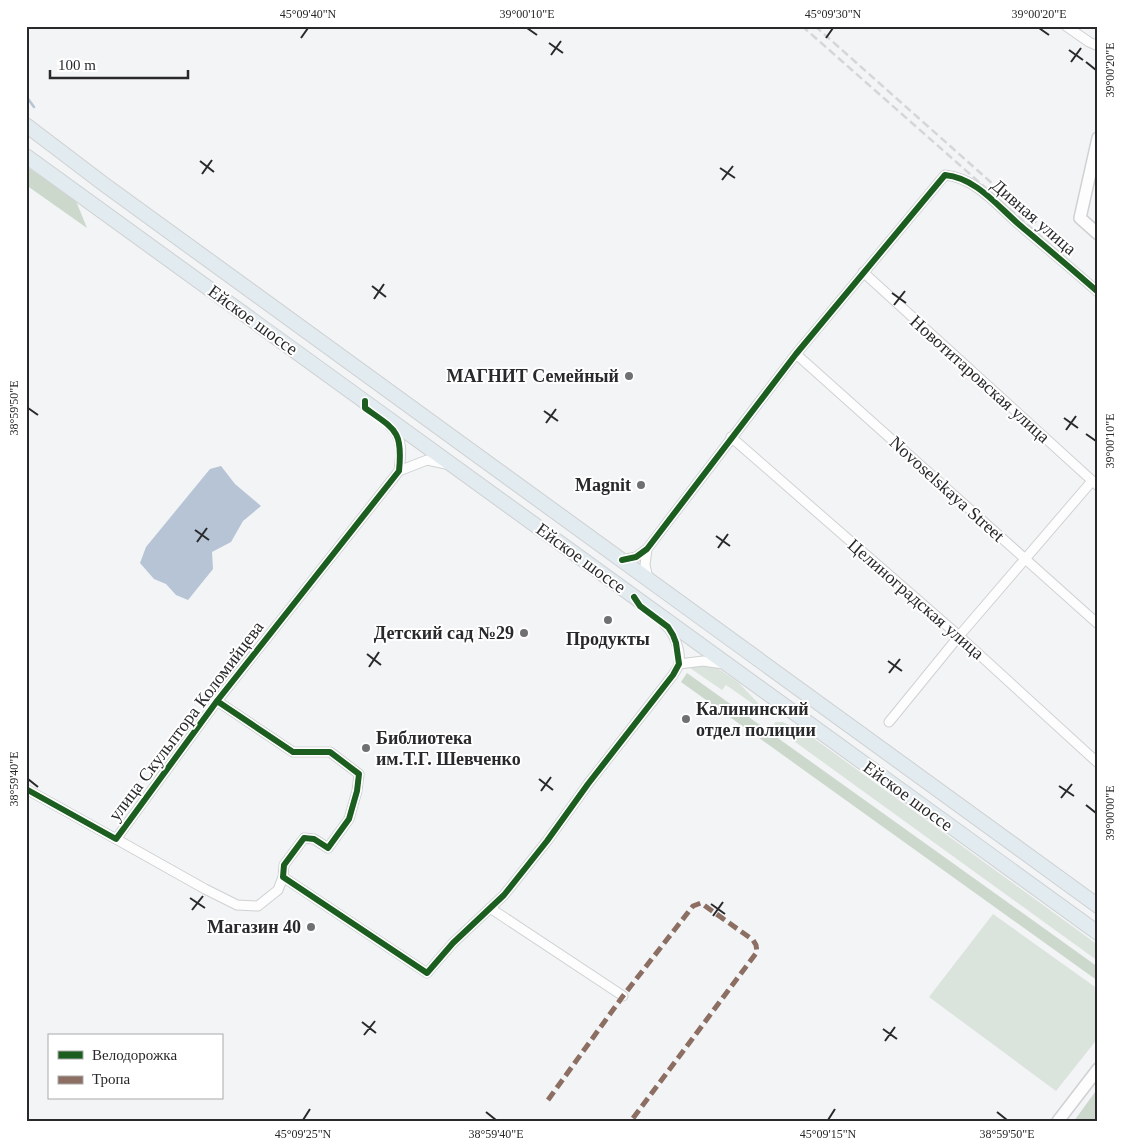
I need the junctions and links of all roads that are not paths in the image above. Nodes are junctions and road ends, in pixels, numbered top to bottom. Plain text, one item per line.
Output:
1 (1066, 26) edge
2 (1098, 46) edge
3 (26, 126) edge
4 (1098, 138) edge
5 (26, 156) edge
6 (1098, 234) edge
7 (863, 272) junction
8 (1098, 292) edge
9 (796, 354) junction
10 (365, 401) junction
11 (731, 437) junction
12 (456, 467) junction
13 (399, 471) junction
14 (1095, 484) edge
15 (647, 549) junction
16 (1025, 559) junction
17 (622, 560) junction
18 (649, 580) junction
19 (634, 597) junction
20 (1098, 624) edge
21 (959, 636) junction
22 (680, 664) junction
23 (728, 665) junction
24 (217, 701) junction
25 (889, 722) dead end
26 (1098, 763) edge
27 (26, 789) edge
28 (116, 839) junction
29 (283, 877) junction
30 (1098, 906) edge
31 (490, 908) junction
32 (1098, 933) edge
33 (624, 996) dead end
34 (1098, 1069) edge
35 (1058, 1121) edge

1 - 2 street
3 - 17 main road, Ейское шоссе
4 - 6 street
5 - 10 main road, Ейское шоссе
7 - 8 street, Дивная улица
7 - 9 street
7 - 14 street, Новотитаровская улица
9 - 11 street
9 - 16 street, Novoselskaya Street
10 - 12 main road, Ейское шоссе
10 - 13 street
11 - 15 street
11 - 21 street, Целиноградская улица
12 - 13 street
12 - 19 main road, Ейское шоссе
13 - 24 street, улица Скульптора Коломийцева
14 - 16 street
15 - 17 street
15 - 18 street
16 - 20 street, Novoselskaya Street
16 - 21 street
17 - 18 main road, Ейское шоссе
18 - 30 main road, Ейское шоссе
19 - 22 street
19 - 23 main road, Ейское шоссе
21 - 25 street
21 - 26 street, Целиноградская улица
22 - 23 street
22 - 31 street
23 - 32 main road, Ейское шоссе
24 - 28 street, улица Скульптора Коломийцева
24 - 29 street
27 - 28 street, улица Скульптора Коломийцева
28 - 29 street
29 - 31 street
31 - 33 street
34 - 35 street

